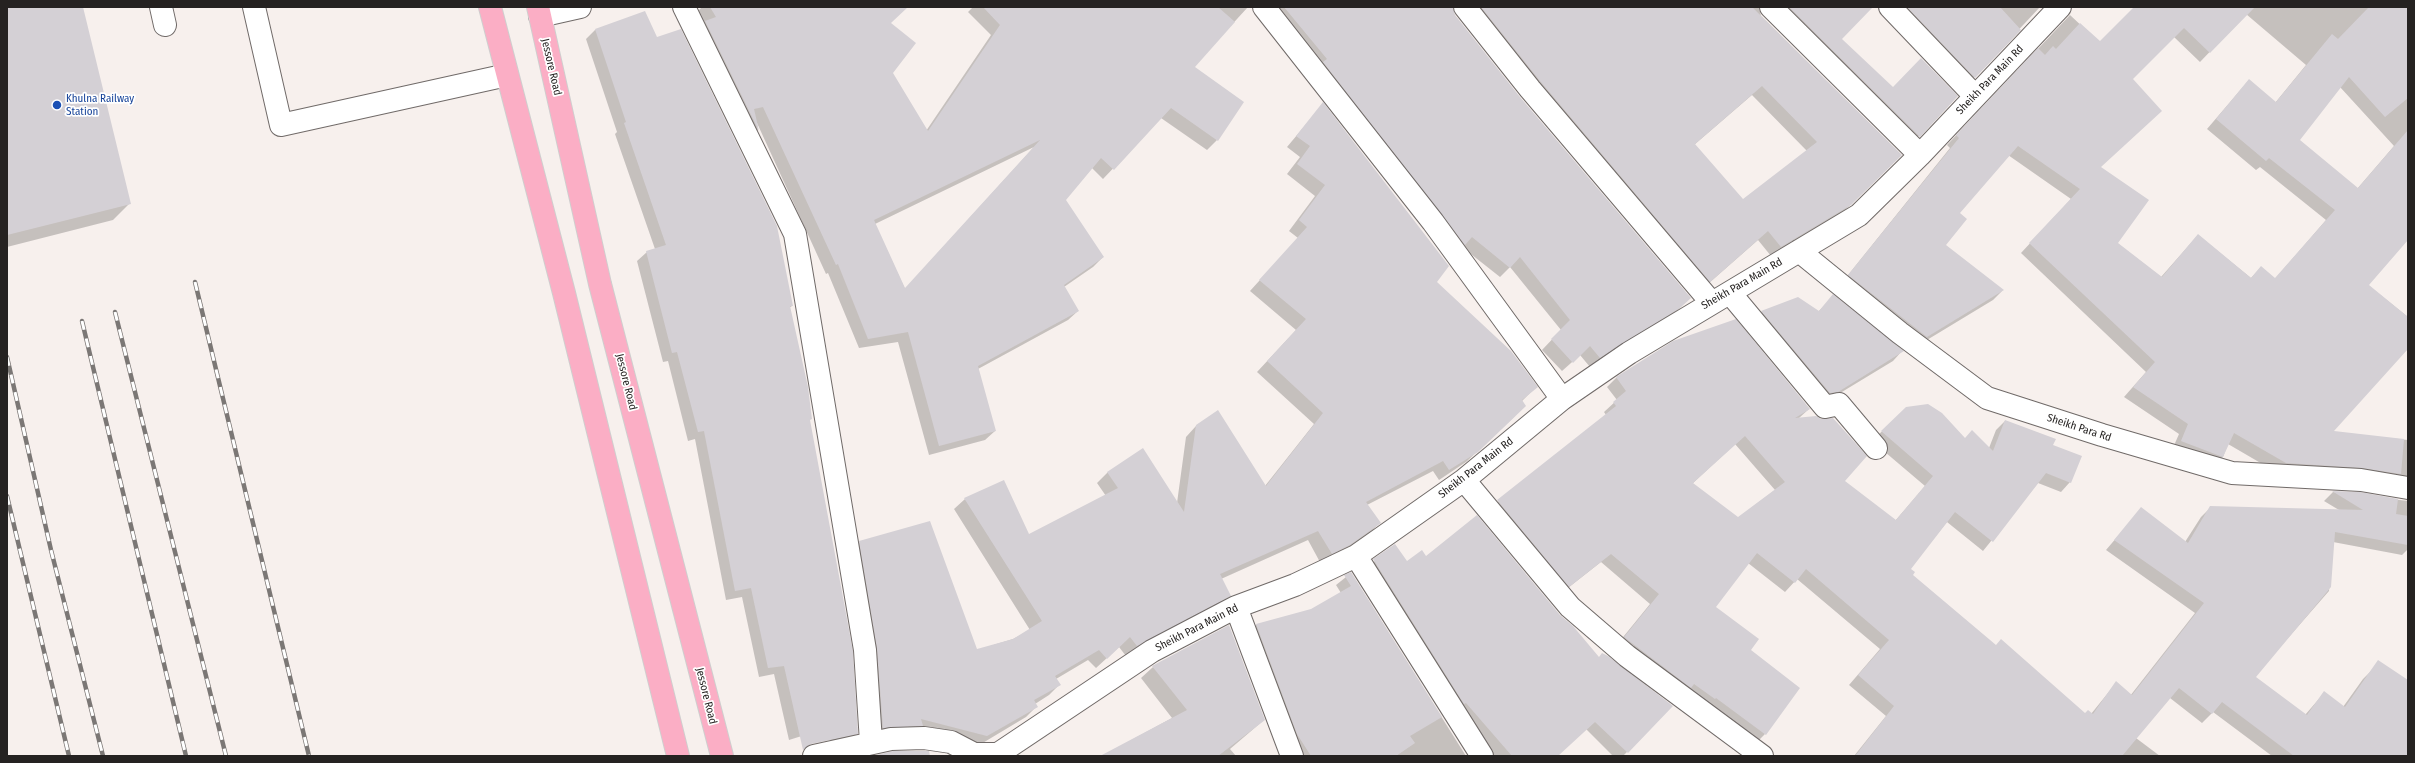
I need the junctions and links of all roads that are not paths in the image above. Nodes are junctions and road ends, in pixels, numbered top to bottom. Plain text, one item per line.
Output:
1 (254, 7) edge
2 (490, 7) edge
3 (580, 7) edge
4 (684, 7) edge
5 (1264, 7) edge
6 (1465, 7) edge
7 (1771, 7) edge
8 (1890, 7) edge
9 (2060, 7) edge
10 (539, 11) edge
11 (508, 75) junction
12 (1974, 95) junction
13 (1920, 155) junction
14 (1799, 251) junction
15 (1720, 297) junction
16 (1562, 399) junction
17 (1876, 448) dead end
18 (1464, 480) junction
19 (2408, 488) edge
20 (1356, 556) junction
21 (1236, 607) junction
22 (871, 742) junction
23 (719, 755) edge
24 (678, 756) edge
25 (814, 756) edge
26 (1292, 756) edge
27 (1482, 756) edge
28 (1762, 756) edge

1 - 11 street
2 - 11 highway
3 - 10 street
4 - 22 street
5 - 16 street
6 - 15 street
7 - 13 street
8 - 12 street
9 - 12 street, Sheikh Para Main Rd
10 - 23 highway, Jessore Road
11 - 24 highway
12 - 13 street, Sheikh Para Main Rd
13 - 14 street, Sheikh Para Main Rd
14 - 15 street, Sheikh Para Main Rd
14 - 19 street, Sheikh Para Rd
15 - 16 street, Sheikh Para Main Rd
15 - 17 street
16 - 18 street, Sheikh Para Main Rd
18 - 20 street, Sheikh Para Main Rd
18 - 28 street
20 - 21 street, Sheikh Para Main Rd
20 - 27 street
21 - 22 street, Sheikh Para Main Rd
21 - 26 street
22 - 25 street, Sheikh Para Main Rd

